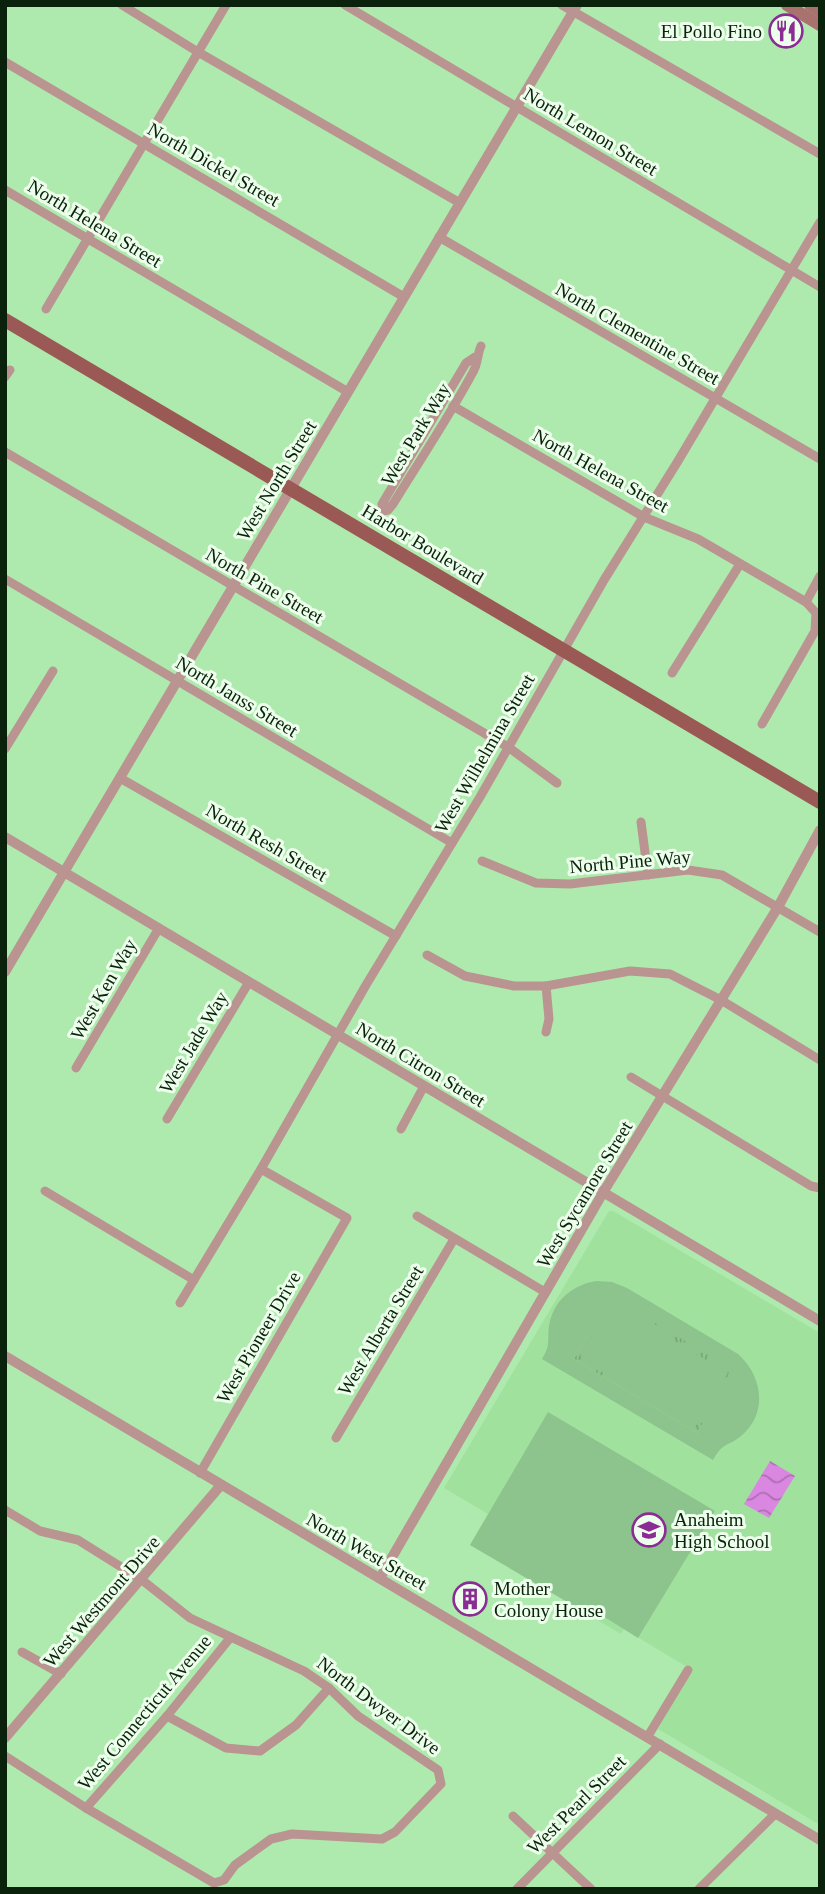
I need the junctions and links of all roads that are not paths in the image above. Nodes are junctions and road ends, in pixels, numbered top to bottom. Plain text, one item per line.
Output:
1 (122, 5) edge
2 (226, 5) edge
3 (345, 5) edge
4 (562, 5) edge
5 (787, 5) edge
6 (810, 5) edge
7 (575, 8) edge
8 (820, 11) edge
9 (820, 25) edge
10 (198, 52) junction
11 (5, 62) edge
12 (516, 107) junction
13 (144, 143) junction
14 (820, 154) edge
15 (5, 190) edge
16 (460, 203) junction
17 (820, 222) edge
18 (439, 237) junction
19 (89, 240) junction
20 (791, 270) junction
21 (820, 287) edge
22 (404, 297) junction
23 (46, 309) dead end
24 (5, 320) edge
25 (481, 346) dead end
26 (475, 357) junction
27 (348, 392) junction
28 (714, 398) junction
29 (453, 406) junction
30 (5, 452) edge
31 (820, 459) edge
32 (291, 488) junction
33 (644, 517) junction
34 (740, 564) junction
35 (820, 576) edge
36 (5, 579) edge
37 (233, 587) junction
38 (806, 601) junction
39 (564, 652) junction
40 (53, 671) dead end
41 (673, 673) dead end
42 (177, 681) junction
43 (762, 724) dead end
44 (508, 747) junction
45 (5, 749) edge
46 (120, 778) junction
47 (557, 783) dead end
48 (820, 802) edge
49 (641, 822) dead end
50 (820, 830) edge
51 (5, 837) edge
52 (452, 843) junction
53 (482, 860) dead end
54 (65, 872) junction
55 (648, 875) junction
56 (778, 907) junction
57 (159, 928) junction
58 (820, 932) edge
59 (396, 936) junction
60 (427, 955) dead end
61 (5, 972) edge
62 (249, 982) junction
63 (546, 986) junction
64 (722, 1000) junction
65 (546, 1032) dead end
66 (338, 1035) junction
67 (820, 1060) edge
68 (76, 1068) dead end
69 (631, 1077) dead end
70 (424, 1086) junction
71 (663, 1097) junction
72 (167, 1119) dead end
73 (401, 1129) dead end
74 (261, 1170) junction
75 (820, 1188) edge
76 (45, 1191) dead end
77 (604, 1191) junction
78 (417, 1216) dead end
79 (454, 1239) junction
80 (194, 1280) junction
81 (545, 1292) junction
82 (180, 1303) dead end
83 (820, 1321) edge
84 (5, 1356) edge
85 (336, 1438) dead end
86 (200, 1473) junction
87 (221, 1485) junction
88 (5, 1510) edge
89 (380, 1578) junction
90 (142, 1580) junction
91 (230, 1638) junction
92 (22, 1652) dead end
93 (688, 1670) dead end
94 (61, 1674) junction
95 (329, 1688) junction
96 (166, 1716) junction
97 (648, 1736) junction
98 (5, 1738) edge
99 (660, 1744) junction
100 (5, 1756) edge
101 (86, 1808) junction
102 (775, 1814) junction
103 (513, 1816) dead end
104 (820, 1840) edge
105 (554, 1852) junction
106 (517, 1889) edge
107 (591, 1889) edge
108 (699, 1889) edge

1 - 10 street
2 - 10 street
3 - 12 street, North Lemon Street
4 - 7 street
5 - 9 main road
6 - 8 main road
7 - 12 street, West North Street
7 - 14 street
10 - 13 street
10 - 16 street
11 - 13 street, North Dickel Street
12 - 16 street, West North Street
12 - 20 street, North Lemon Street
13 - 19 street
13 - 22 street, North Dickel Street
15 - 19 street, North Helena Street
16 - 18 street, West North Street
17 - 20 street, West Wilhelmina Street
18 - 22 street, West North Street
18 - 28 street, North Clementine Street
19 - 23 street
19 - 27 street, North Helena Street
20 - 21 street, North Lemon Street
20 - 28 street, West Wilhelmina Street
22 - 27 street, West North Street
24 - 32 main road, Harbor Boulevard
25 - 26 street, West Park Way
26 - 29 street, West Park Way
26 - 29 street, West Park Way
27 - 32 street, West North Street
28 - 31 street, North Clementine Street
28 - 33 street, West Wilhelmina Street
29 - 33 street, North Helena Street
30 - 37 street, North Pine Street
32 - 37 street, West North Street
32 - 39 main road, Harbor Boulevard
33 - 34 street, North Helena Street
33 - 39 street, West Wilhelmina Street
34 - 38 street, North Helena Street
34 - 41 street
35 - 38 street
36 - 42 street, North Janss Street
37 - 42 street, West North Street
37 - 44 street, North Pine Street
38 - 43 street
39 - 44 street, West Wilhelmina Street
39 - 48 main road, Harbor Boulevard
40 - 45 street
42 - 46 street, West North Street
42 - 52 street, North Janss Street
44 - 47 street, North Pine Street
44 - 52 street, West Wilhelmina Street
46 - 54 street, West North Street
46 - 59 street, North Resh Street
49 - 55 street
50 - 56 street, West Sycamore Street
51 - 54 street, North Citron Street
52 - 59 street, West Wilhelmina Street
53 - 55 street, North Pine Way
54 - 57 street, North Citron Street
54 - 61 street, West North Street
55 - 56 street, North Pine Way
56 - 58 street
56 - 64 street, West Sycamore Street
57 - 62 street, North Citron Street
57 - 68 street, West Ken Way
59 - 66 street, West Wilhelmina Street
60 - 63 street
62 - 66 street, North Citron Street
62 - 72 street, West Jade Way
63 - 64 street
63 - 65 street
64 - 67 street
64 - 71 street, West Sycamore Street
66 - 70 street, North Citron Street
66 - 74 street, West Wilhelmina Street
69 - 71 street
70 - 73 street
70 - 77 street, North Citron Street
71 - 75 street
71 - 77 street, West Sycamore Street
74 - 80 street, West Wilhelmina Street
74 - 86 street, West Pioneer Drive
76 - 80 street
77 - 81 street, West Sycamore Street
77 - 83 street, North Citron Street
78 - 79 street
79 - 81 street
79 - 85 street, West Alberta Street
80 - 82 street, West Wilhelmina Street
81 - 89 street, West Sycamore Street
84 - 86 street, North West Street
86 - 87 street, North West Street
87 - 89 street, North West Street
87 - 90 street, West Westmont Drive
88 - 90 street, North Dwyer Drive
89 - 97 street, North West Street
90 - 91 street, North Dwyer Drive
90 - 94 street, West Westmont Drive
91 - 95 street, North Dwyer Drive
91 - 96 street, West Connecticut Avenue
92 - 94 street
93 - 97 street
94 - 98 street, West Westmont Drive
95 - 96 street
95 - 101 street, North Dwyer Drive
96 - 101 street, West Connecticut Avenue
97 - 99 street, North West Street
99 - 102 street, North West Street
99 - 105 street, West Pearl Street
100 - 101 street
102 - 104 street, North West Street
102 - 108 street
103 - 105 street
105 - 106 street, West Pearl Street
105 - 107 street

